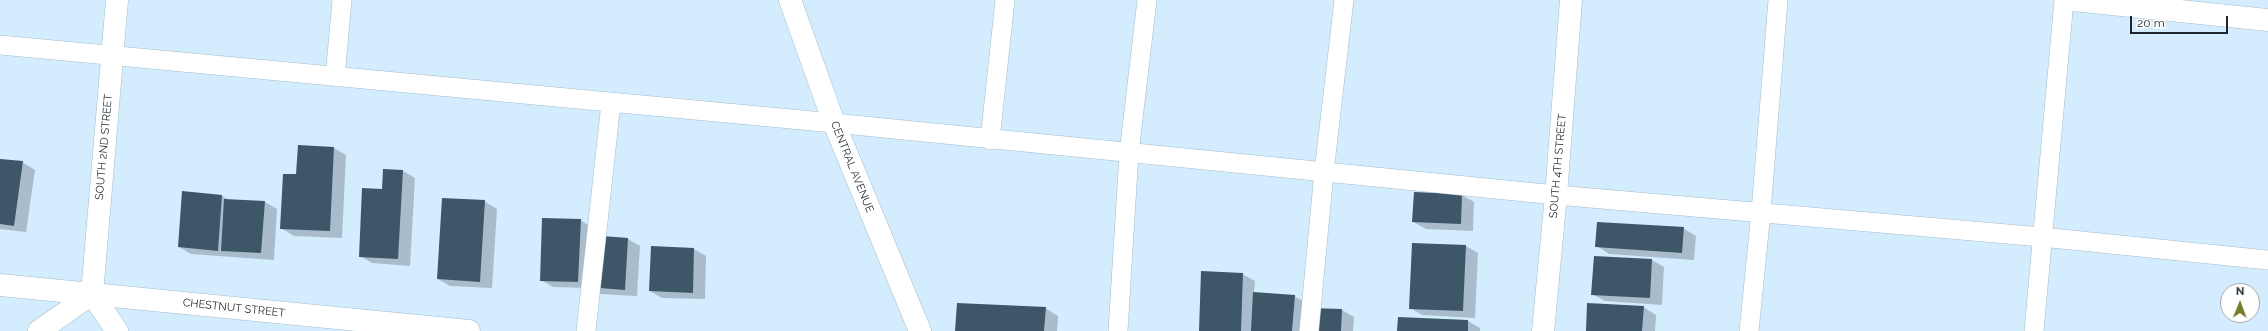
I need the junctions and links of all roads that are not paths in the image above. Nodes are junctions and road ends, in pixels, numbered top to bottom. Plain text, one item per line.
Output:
1 (117, 0) edge
2 (342, 0) edge
3 (790, 0) edge
4 (1005, 0) edge
5 (1146, 0) edge
6 (1344, 0) edge
7 (1571, 0) edge
8 (1778, 0) edge
9 (2064, 0) edge
10 (2073, 0) edge
11 (2268, 20) edge
12 (0, 45) edge
13 (112, 55) junction
14 (335, 77) junction
15 (611, 103) junction
16 (834, 123) junction
17 (990, 140) junction
18 (1130, 153) junction
19 (1324, 172) junction
20 (1556, 195) junction
21 (1761, 212) junction
22 (2042, 237) junction
23 (2268, 260) edge
24 (0, 284) edge
25 (92, 294) junction
26 (350, 325) edge
27 (39, 331) edge
28 (117, 331) edge
29 (469, 331) edge
30 (586, 331) edge
31 (920, 331) edge
32 (1118, 331) edge
33 (1309, 331) edge
34 (1543, 331) edge
35 (1749, 331) edge
36 (2034, 331) edge

1 - 13 street, SOUTH 2ND STREET
2 - 14 lane
3 - 16 street, CENTRAL AVENUE
4 - 17 lane
5 - 18 lane
6 - 19 lane
7 - 20 street, SOUTH 4TH STREET
8 - 21 lane
9 - 22 lane
10 - 11 street
12 - 13 lane
13 - 14 lane
13 - 25 street, SOUTH 2ND STREET
14 - 15 lane
15 - 16 lane
15 - 30 lane
16 - 17 lane
16 - 31 street, CENTRAL AVENUE
17 - 18 lane
18 - 19 lane
18 - 32 lane
19 - 20 lane
19 - 33 lane
20 - 21 lane
20 - 34 street, SOUTH 4TH STREET
21 - 22 lane
21 - 35 lane
22 - 23 lane
22 - 36 lane
24 - 25 street, CHESTNUT STREET
25 - 26 street, CHESTNUT STREET
25 - 27 street
25 - 28 street
26 - 29 street, CHESTNUT STREET

